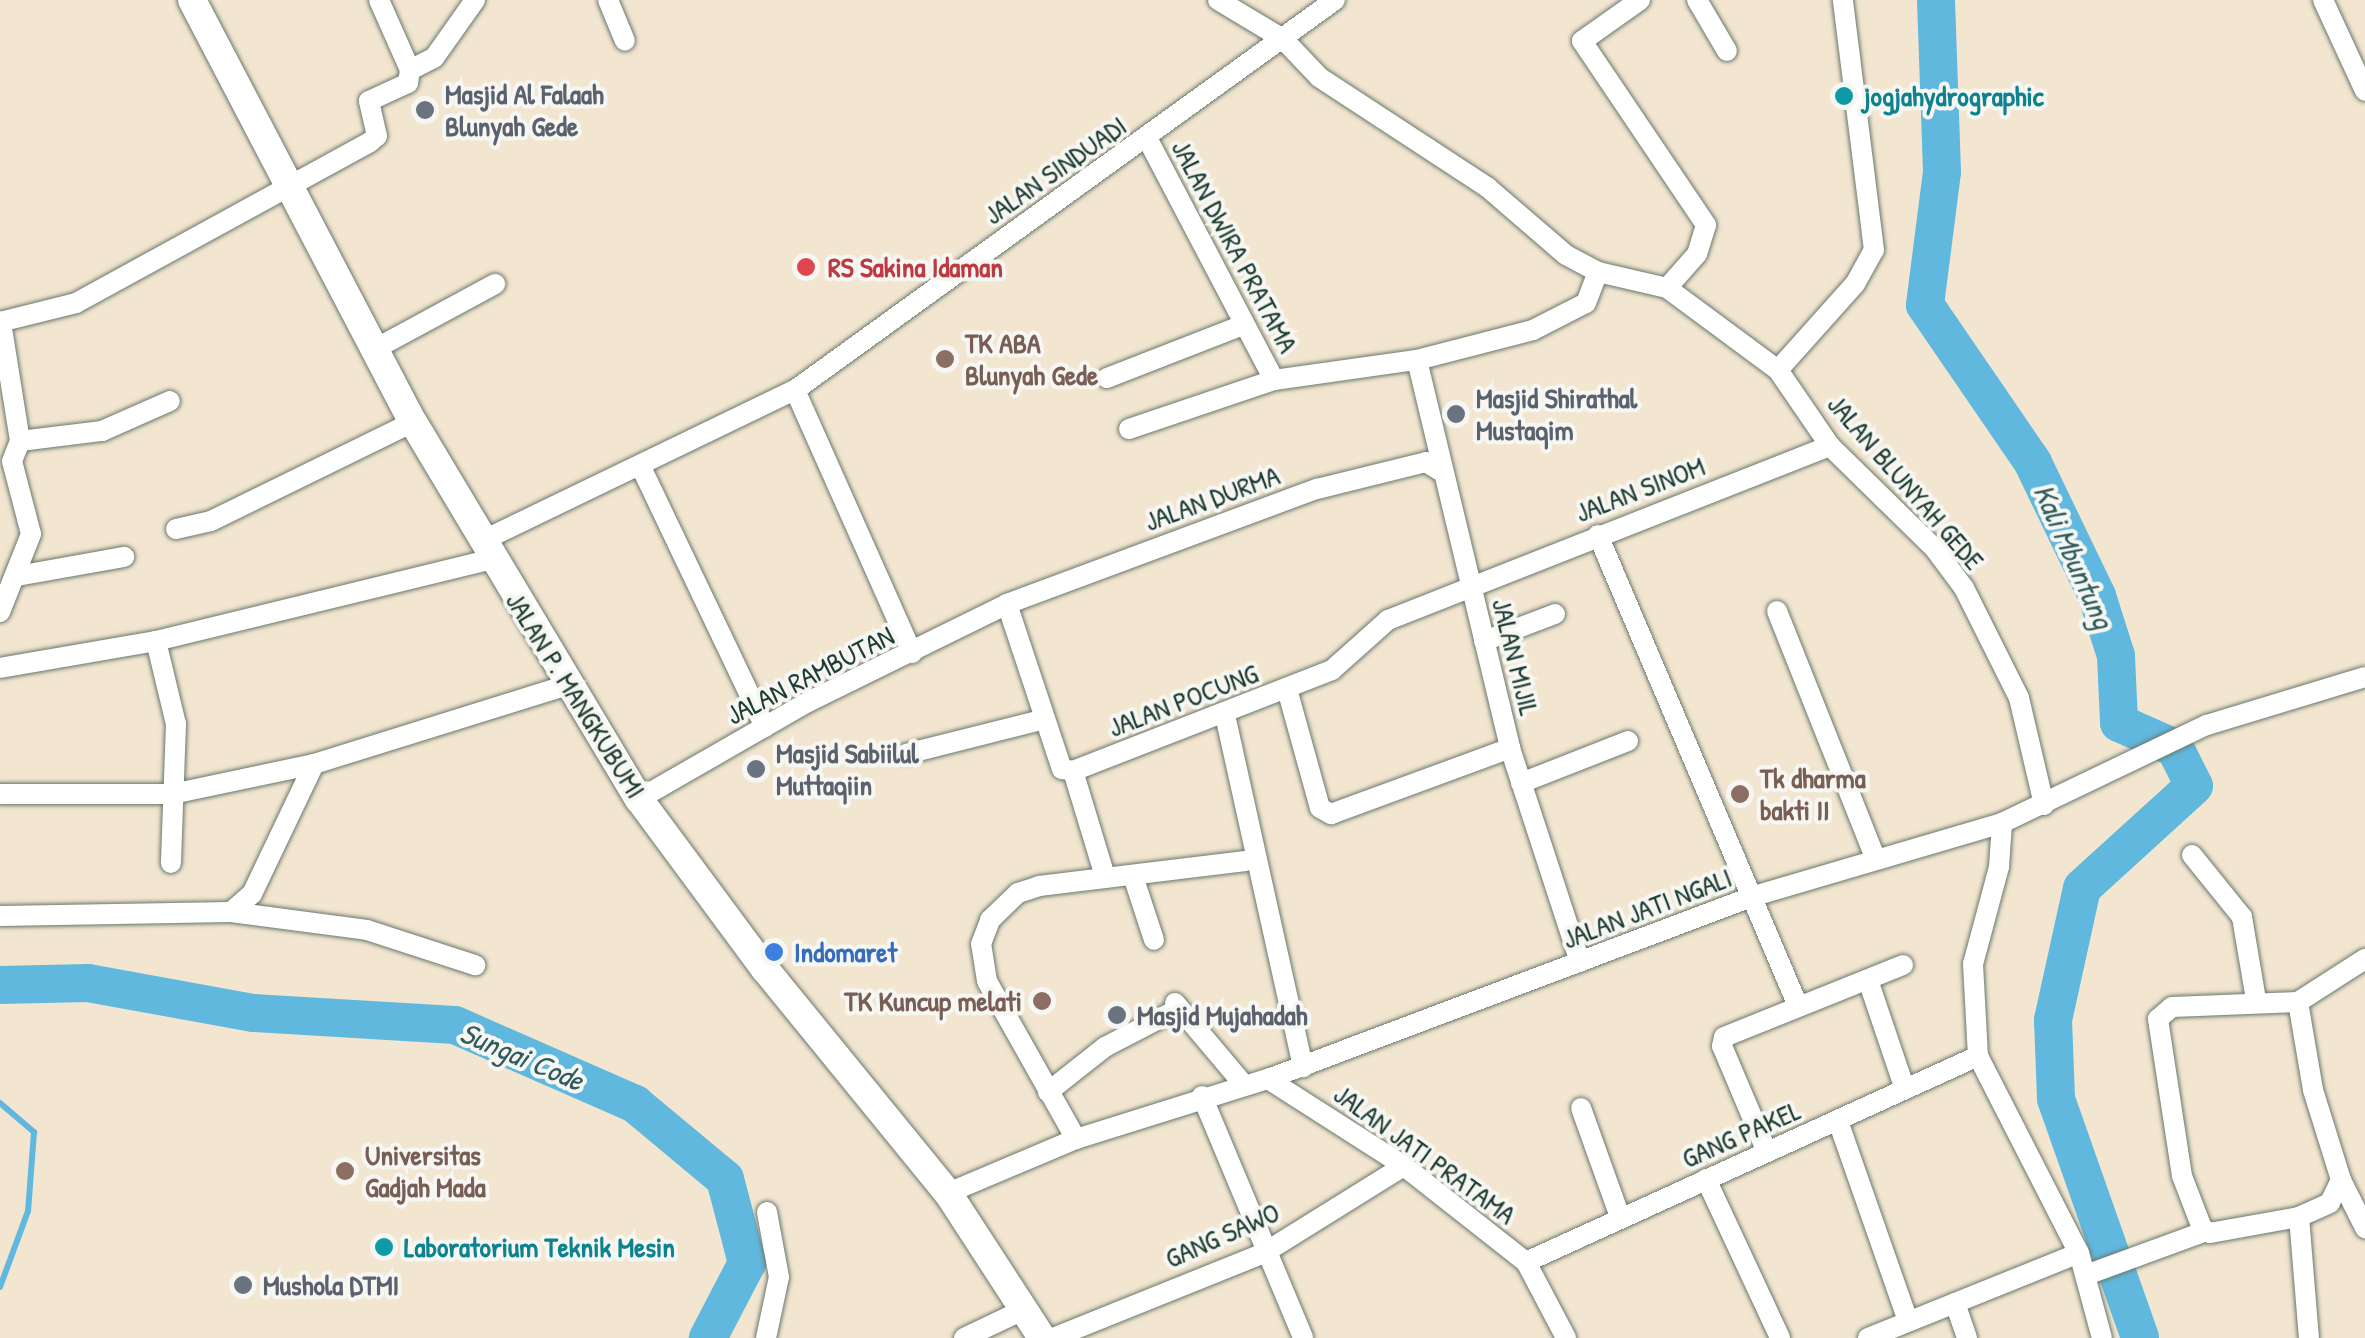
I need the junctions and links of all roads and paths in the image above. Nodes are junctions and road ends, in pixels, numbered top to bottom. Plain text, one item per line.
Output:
1 (192, 0) edge
2 (379, 0) edge
3 (474, 0) edge
4 (608, 0) edge
5 (1218, 0) edge
6 (1335, 0) edge
7 (1640, 0) edge
8 (1698, 0) edge
9 (1844, 0) edge
10 (2323, 0) edge
11 (1283, 39) junction
12 (625, 41) dead end
13 (1727, 51) dead end
14 (410, 70) junction
15 (2365, 91) edge
16 (1147, 138) junction
17 (291, 182) junction
18 (1598, 272) junction
19 (495, 284) dead end
20 (1668, 288) junction
21 (0, 322) edge
22 (1243, 325) junction
23 (373, 350) junction
24 (1418, 360) junction
25 (1778, 370) junction
26 (1107, 378) dead end
27 (1274, 380) junction
28 (795, 390) junction
29 (170, 401) dead end
30 (413, 422) junction
31 (1130, 429) dead end
32 (20, 441) junction
33 (1830, 446) junction
34 (6, 463) edge
35 (642, 467) junction
36 (1439, 470) junction
37 (176, 529) dead end
38 (1598, 535) junction
39 (487, 550) junction
40 (124, 557) dead end
41 (16, 576) junction
42 (1471, 586) junction
43 (1007, 604) junction
44 (1777, 611) dead end
45 (0, 612) edge
46 (1555, 614) dead end
47 (156, 641) junction
48 (1484, 642) junction
49 (912, 653) junction
50 (0, 668) edge
51 (2365, 678) edge
52 (568, 685) junction
53 (1287, 689) junction
54 (1225, 715) junction
55 (1045, 719) junction
56 (765, 727) junction
57 (1628, 741) dead end
58 (1510, 748) junction
59 (906, 754) dead end
60 (314, 764) junction
61 (1073, 771) junction
62 (1522, 782) junction
63 (0, 794) edge
64 (172, 794) junction
65 (639, 798) junction
66 (2044, 805) junction
67 (2002, 823) junction
68 (2192, 855) dead end
69 (1875, 857) junction
70 (1245, 862) dead end
71 (171, 863) dead end
72 (1104, 873) junction
73 (1134, 878) junction
74 (1754, 896) junction
75 (232, 912) junction
76 (0, 916) edge
77 (1154, 940) dead end
78 (2365, 959) edge
79 (1580, 962) junction
80 (475, 965) dead end
81 (1903, 965) dead end
82 (1868, 980) junction
83 (2256, 1000) junction
84 (2298, 1002) junction
85 (1798, 1006) junction
86 (1978, 1056) junction
87 (1303, 1067) junction
88 (1268, 1080) junction
89 (1244, 1084) junction
90 (1905, 1090) junction
91 (1048, 1092) junction
92 (1202, 1096) junction
93 (1582, 1108) dead end
94 (1838, 1121) junction
95 (1076, 1139) junction
96 (1767, 1152) junction
97 (1404, 1166) junction
98 (1706, 1179) junction
99 (2341, 1180) junction
100 (948, 1192) junction
101 (767, 1212) dead end
102 (1620, 1216) junction
103 (2299, 1217) junction
104 (2365, 1228) edge
105 (2206, 1231) junction
106 (1264, 1253) junction
107 (2079, 1253) junction
108 (1526, 1262) junction
109 (2091, 1273) junction
110 (1955, 1303) junction
111 (1023, 1310) junction
112 (1908, 1321) junction
113 (1557, 1335) edge
114 (766, 1338) edge
115 (964, 1338) edge
116 (1042, 1338) edge
117 (1053, 1338) edge
118 (1303, 1338) edge
119 (1780, 1338) edge
120 (1868, 1338) edge
121 (1967, 1338) edge
122 (2102, 1338) edge
123 (2309, 1338) edge

1 - 17 main road, JALAN P. MANGKUBUMI
2 - 14 street
3 - 14 street
4 - 12 street
5 - 11 street, JALAN BLUNYAH GEDE
6 - 11 street, JALAN SINDUADI
7 - 20 street
8 - 13 street
9 - 25 street
10 - 15 street
11 - 16 street, JALAN SINDUADI
11 - 18 street, JALAN BLUNYAH GEDE
14 - 17 street
16 - 22 street, JALAN DWIRA PRATAMA
16 - 28 street, JALAN SINDUADI
17 - 21 street
17 - 23 main road, JALAN P. MANGKUBUMI
18 - 20 street, JALAN BLUNYAH GEDE
18 - 24 street
19 - 23 street
20 - 25 street, JALAN BLUNYAH GEDE
21 - 32 street
22 - 26 street
22 - 27 street, JALAN DWIRA PRATAMA
23 - 30 main road, JALAN P. MANGKUBUMI
24 - 27 street
24 - 36 street, JALAN MIJIL
25 - 33 street, JALAN BLUNYAH GEDE
27 - 31 street
28 - 35 street, JALAN SINDUADI
28 - 49 street
29 - 32 street
30 - 37 street
30 - 39 main road, JALAN P. MANGKUBUMI
32 - 34 street
33 - 38 street, JALAN SINOM
33 - 66 street, JALAN BLUNYAH GEDE
34 - 41 street
35 - 39 street, JALAN SINDUADI
35 - 56 street
36 - 42 street, JALAN MIJIL
36 - 43 street, JALAN DURMA
38 - 42 street, JALAN SINOM
38 - 74 street
39 - 47 street, JALAN SINDUADI
39 - 52 main road, JALAN P. MANGKUBUMI
40 - 41 street
41 - 45 street
42 - 48 street, JALAN MIJIL
42 - 53 street, JALAN POCUNG
43 - 49 street, JALAN RAMBUTAN
43 - 55 street
44 - 69 street
46 - 48 street
47 - 50 street, JALAN SINDUADI
47 - 64 street
48 - 58 street, JALAN MIJIL
49 - 56 street, JALAN RAMBUTAN
51 - 66 street, JALAN JATI NGALI
52 - 60 street
52 - 65 main road, JALAN P. MANGKUBUMI
53 - 54 street, JALAN POCUNG
53 - 58 street
54 - 61 street, JALAN POCUNG
54 - 87 street
55 - 59 street
55 - 61 street
56 - 65 street, JALAN RAMBUTAN
57 - 62 street
58 - 62 street, JALAN MIJIL
60 - 64 street
60 - 75 street
61 - 72 street
62 - 79 street, JALAN MIJIL
63 - 64 street
64 - 71 street
65 - 100 main road, JALAN P. MANGKUBUMI
66 - 67 street, JALAN JATI NGALI
67 - 69 street, JALAN JATI NGALI
67 - 86 street
68 - 83 street
69 - 74 street, JALAN JATI NGALI
70 - 73 street
72 - 73 street
72 - 91 street
73 - 77 street
74 - 79 street, JALAN JATI NGALI
74 - 85 street
75 - 76 street
75 - 80 street
78 - 84 street
79 - 87 street, JALAN JATI NGALI
81 - 82 street
82 - 85 street
82 - 90 street
83 - 84 street
83 - 105 street
84 - 99 street
85 - 96 street
86 - 90 street, GANG PAKEL
86 - 107 street
87 - 88 street, JALAN JATI NGALI
88 - 89 street, JALAN JATI NGALI
88 - 97 street, JALAN JATI PRATAMA
89 - 91 street
89 - 92 street, JALAN JATI NGALI
90 - 94 street, GANG PAKEL
91 - 95 street
92 - 95 street, JALAN JATI NGALI
92 - 106 street
93 - 102 street
94 - 96 street, GANG PAKEL
94 - 112 street
95 - 100 street, JALAN JATI NGALI
96 - 98 street, GANG PAKEL
97 - 106 street, GANG SAWO
97 - 108 street, JALAN JATI PRATAMA
98 - 102 street, GANG PAKEL
98 - 119 street
99 - 103 street
99 - 104 street
100 - 111 main road, JALAN P. MANGKUBUMI
101 - 114 street
102 - 108 street, GANG PAKEL
103 - 105 street
103 - 123 street
105 - 109 street
106 - 117 street, GANG SAWO
106 - 118 street
107 - 109 street
107 - 110 street
108 - 113 street, JALAN JATI PRATAMA
109 - 122 street
110 - 112 street
110 - 121 street
111 - 115 street
111 - 116 main road, JALAN P. MANGKUBUMI
112 - 120 street

